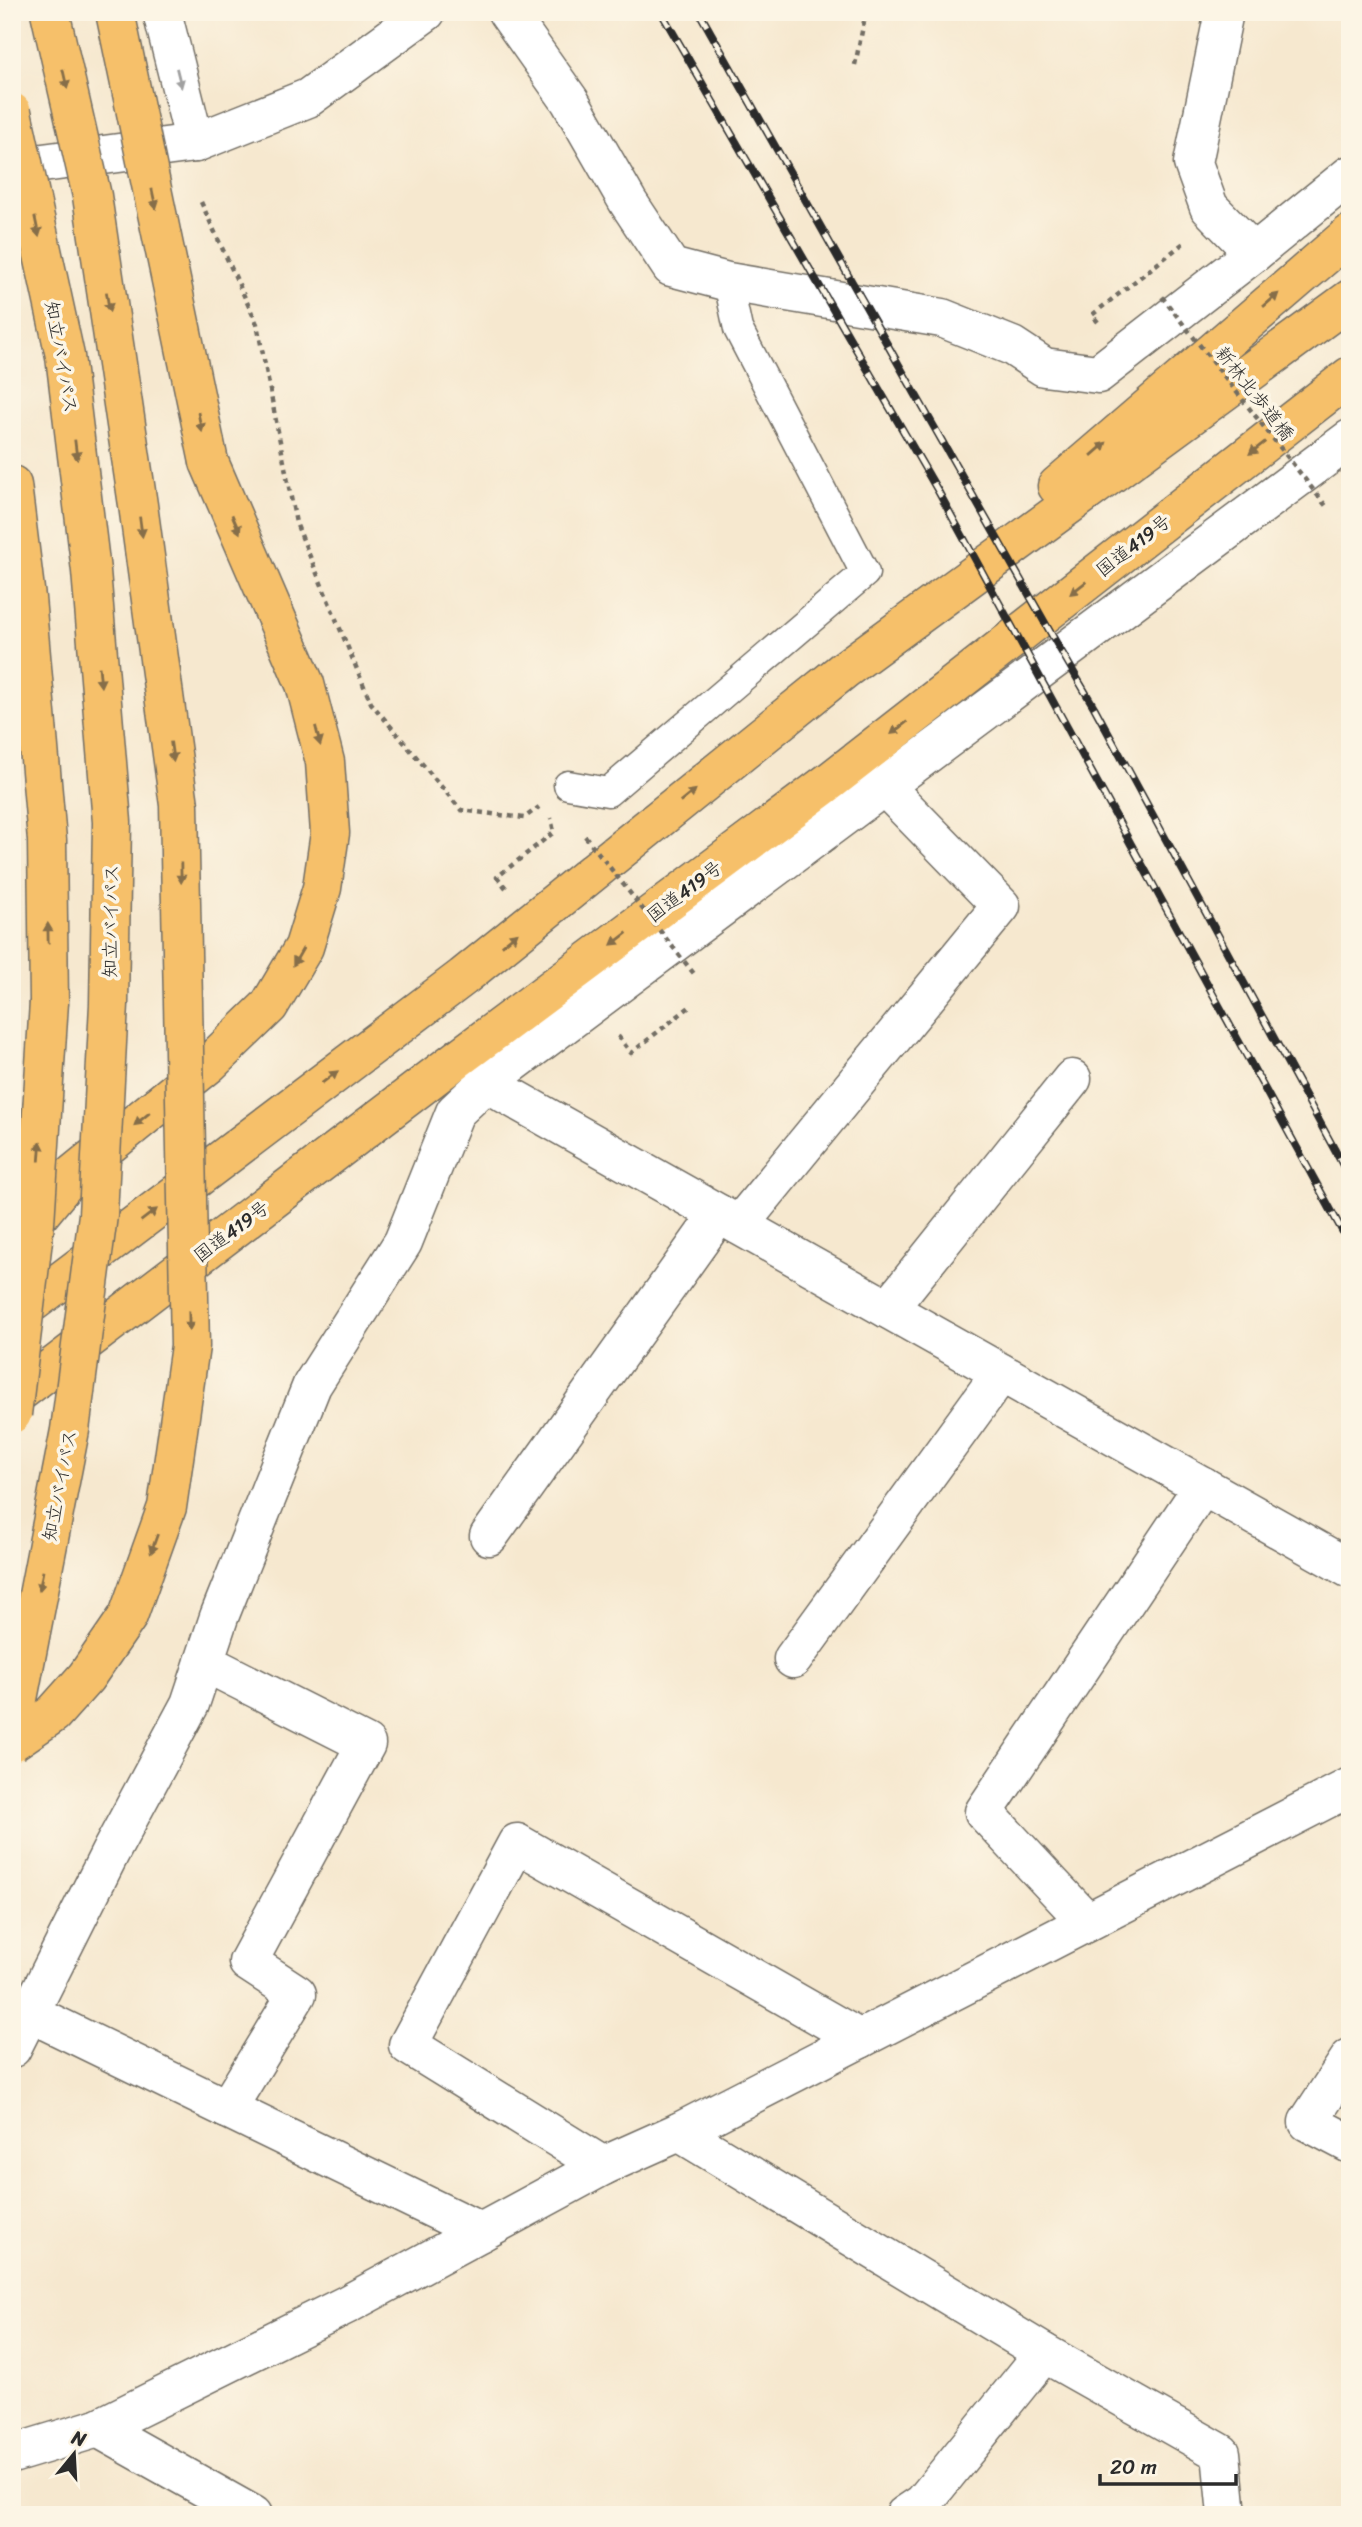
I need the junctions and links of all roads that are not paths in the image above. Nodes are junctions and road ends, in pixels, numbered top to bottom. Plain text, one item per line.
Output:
1 (50, 12) edge
2 (115, 12) edge
3 (162, 12) edge
4 (426, 12) edge
5 (507, 12) edge
6 (1224, 12) edge
7 (12, 112) edge
8 (195, 143) junction
9 (12, 167) edge
10 (1350, 175) edge
11 (1350, 234) edge
12 (1254, 253) junction
13 (728, 282) junction
14 (1350, 299) edge
15 (1350, 376) edge
16 (1350, 439) edge
17 (12, 485) edge
18 (844, 670) junction
19 (568, 785) road end
20 (884, 786) junction
21 (1072, 1079) dead end
22 (486, 1083) junction
23 (729, 1220) junction
24 (12, 1248) edge
25 (888, 1309) junction
26 (12, 1318) edge
27 (1001, 1373) junction
28 (12, 1398) edge
29 (12, 1414) edge
30 (1203, 1486) junction
31 (489, 1536) dead end
32 (1350, 1569) edge
33 (793, 1659) dead end
34 (204, 1662) junction
35 (12, 1730) edge
36 (12, 1742) edge
37 (1350, 1787) edge
38 (1087, 1922) junction
39 (30, 2013) junction
40 (860, 2039) junction
41 (12, 2048) edge
42 (1350, 2058) edge
43 (227, 2109) junction
44 (679, 2132) junction
45 (1350, 2144) edge
46 (603, 2166) junction
47 (481, 2232) junction
48 (1044, 2353) junction
49 (97, 2428) junction
50 (12, 2454) edge
51 (253, 2515) edge
52 (905, 2515) edge
53 (1227, 2515) edge

1 -> 36 highway, bridge
2 -> 24 highway, bridge
3 -> 8 street
4 - 8 street
5 - 13 street
6 - 12 street
7 -> 35 highway, 知立バイパス, bridge
8 - 9 street
10 - 12 street
18 -> 11 highway
12 - 13 street
13 - 19 lane
14 - 18 highway
15 -> 28 highway, 国道419号
16 - 20 street
29 -> 17 highway, bridge
26 -> 18 highway
20 - 22 street
20 - 23 street
21 - 25 street
22 - 23 street
22 - 34 street
23 - 25 street
23 - 31 street
25 - 27 street
27 - 30 street
27 - 33 street
30 - 32 street
30 - 38 street
34 - 39 street
34 - 43 street
37 - 38 street
38 - 40 street
39 - 41 street
39 - 43 street
40 - 44 street
40 - 46 street
42 - 45 street
43 - 47 street
44 - 46 street
44 - 48 street
46 - 47 street
47 - 49 street
48 - 52 street
48 - 53 street
49 - 50 street
49 - 51 street

